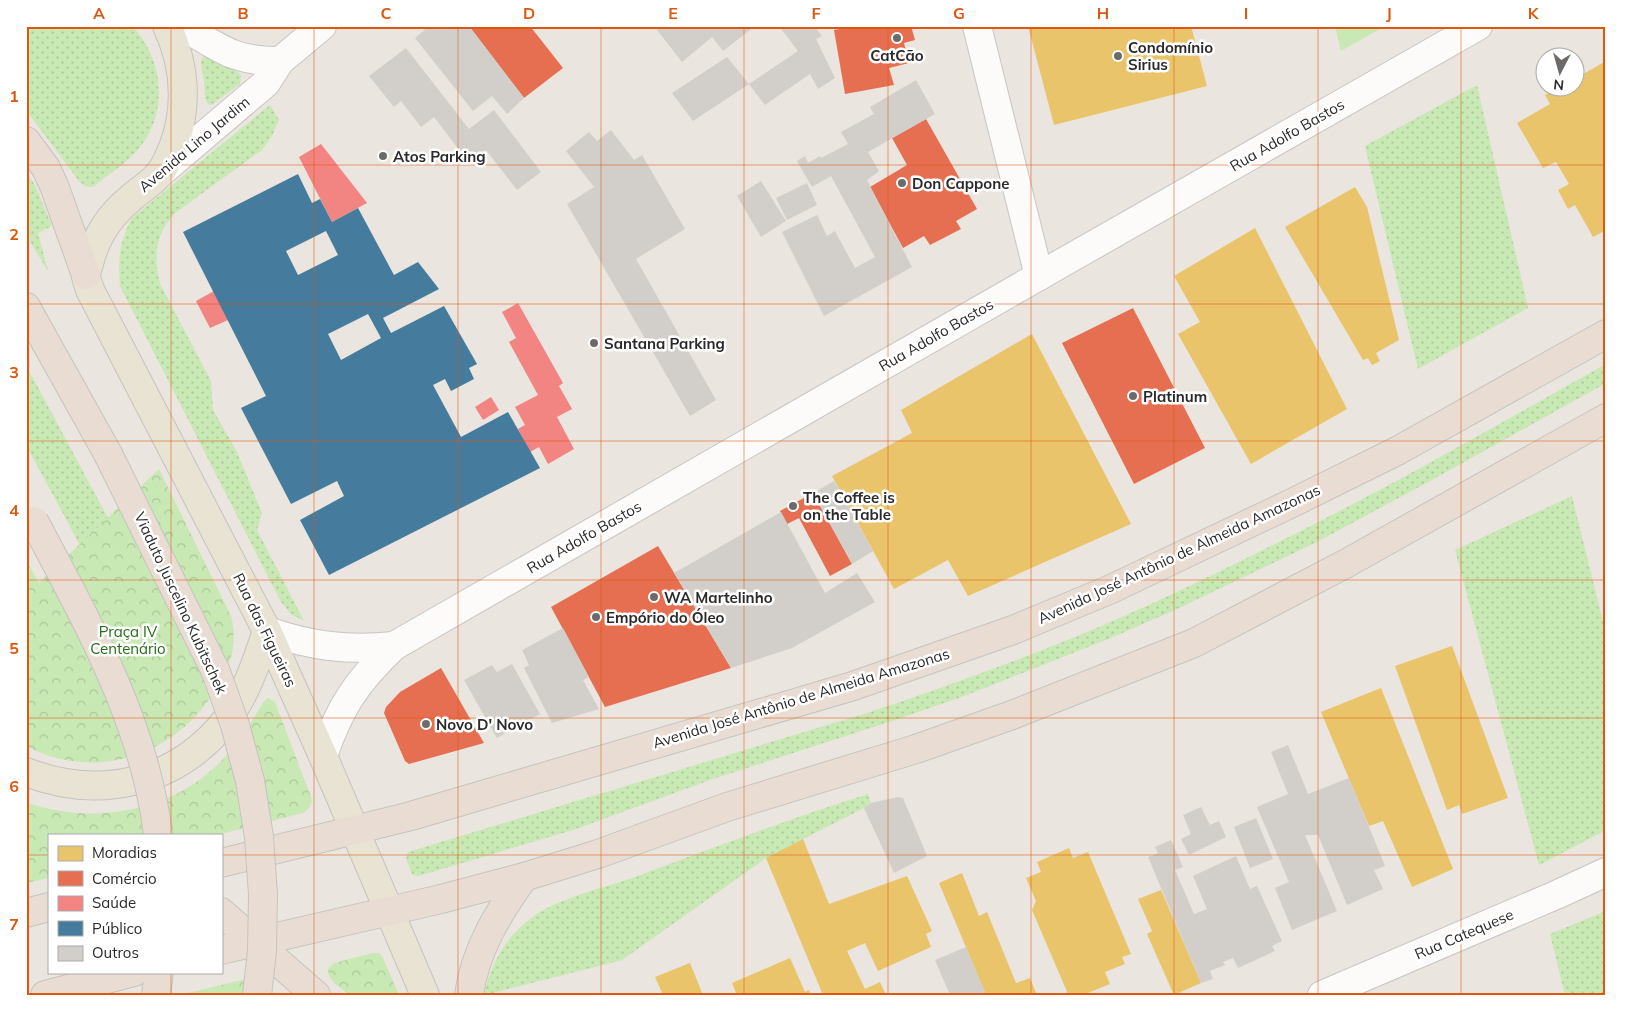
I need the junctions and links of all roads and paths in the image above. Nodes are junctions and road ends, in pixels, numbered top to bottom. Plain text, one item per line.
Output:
1 (167, 26) edge
2 (183, 26) edge
3 (322, 26) edge
4 (977, 26) edge
5 (1478, 26) edge
6 (280, 61) junction
7 (26, 142) edge
8 (160, 173) junction
9 (86, 274) junction
10 (1039, 276) junction
11 (26, 307) edge
12 (1606, 334) edge
13 (1606, 418) edge
14 (30, 514) edge
15 (267, 631) junction
16 (394, 646) junction
17 (323, 756) junction
18 (26, 772) edge
19 (355, 831) junction
20 (158, 834) edge
21 (222, 864) edge
22 (1606, 872) edge
23 (524, 877) junction
24 (48, 907) edge
25 (389, 911) junction
26 (26, 913) edge
27 (222, 913) edge
28 (256, 942) junction
29 (222, 950) edge
30 (126, 974) edge
31 (159, 974) edge
32 (45, 995) edge
33 (156, 995) edge
34 (257, 995) edge
35 (316, 995) edge
36 (425, 995) edge
37 (469, 995) edge
38 (1322, 995) edge

1 - 8 main road
2 - 6 street
3 - 6 street, Avenida Lino Jardim
4 - 10 street
5 - 10 street, Rua Adolfo Bastos
6 - 8 street, Avenida Lino Jardim
7 - 9 highway
8 - 9 main road, Avenida Lino Jardim
9 - 15 main road, Rua das Figueiras
10 - 16 street, Rua Adolfo Bastos
11 - 34 highway, Viaduto Juscelino Kubitschek, bridge
12 - 19 highway, Avenida José Antônio de Almeida Amazonas
13 - 23 highway
14 - 20 highway, bridge
15 - 16 street, Rua Adolfo Bastos
15 - 17 main road, Rua das Figueiras
15 - 18 main road
16 - 17 street, Rua Adolfo Bastos
17 - 19 main road, Rua das Figueiras
19 - 21 highway, Avenida José Antônio de Almeida Amazonas
19 - 25 main road, Rua das Figueiras
22 - 38 street, Rua Catequese
23 - 25 highway
23 - 37 highway
24 - 26 highway
25 - 28 highway
25 - 36 main road, Rua das Figueiras
27 - 28 highway
28 - 29 highway
28 - 35 highway
30 - 32 highway
31 - 33 highway

